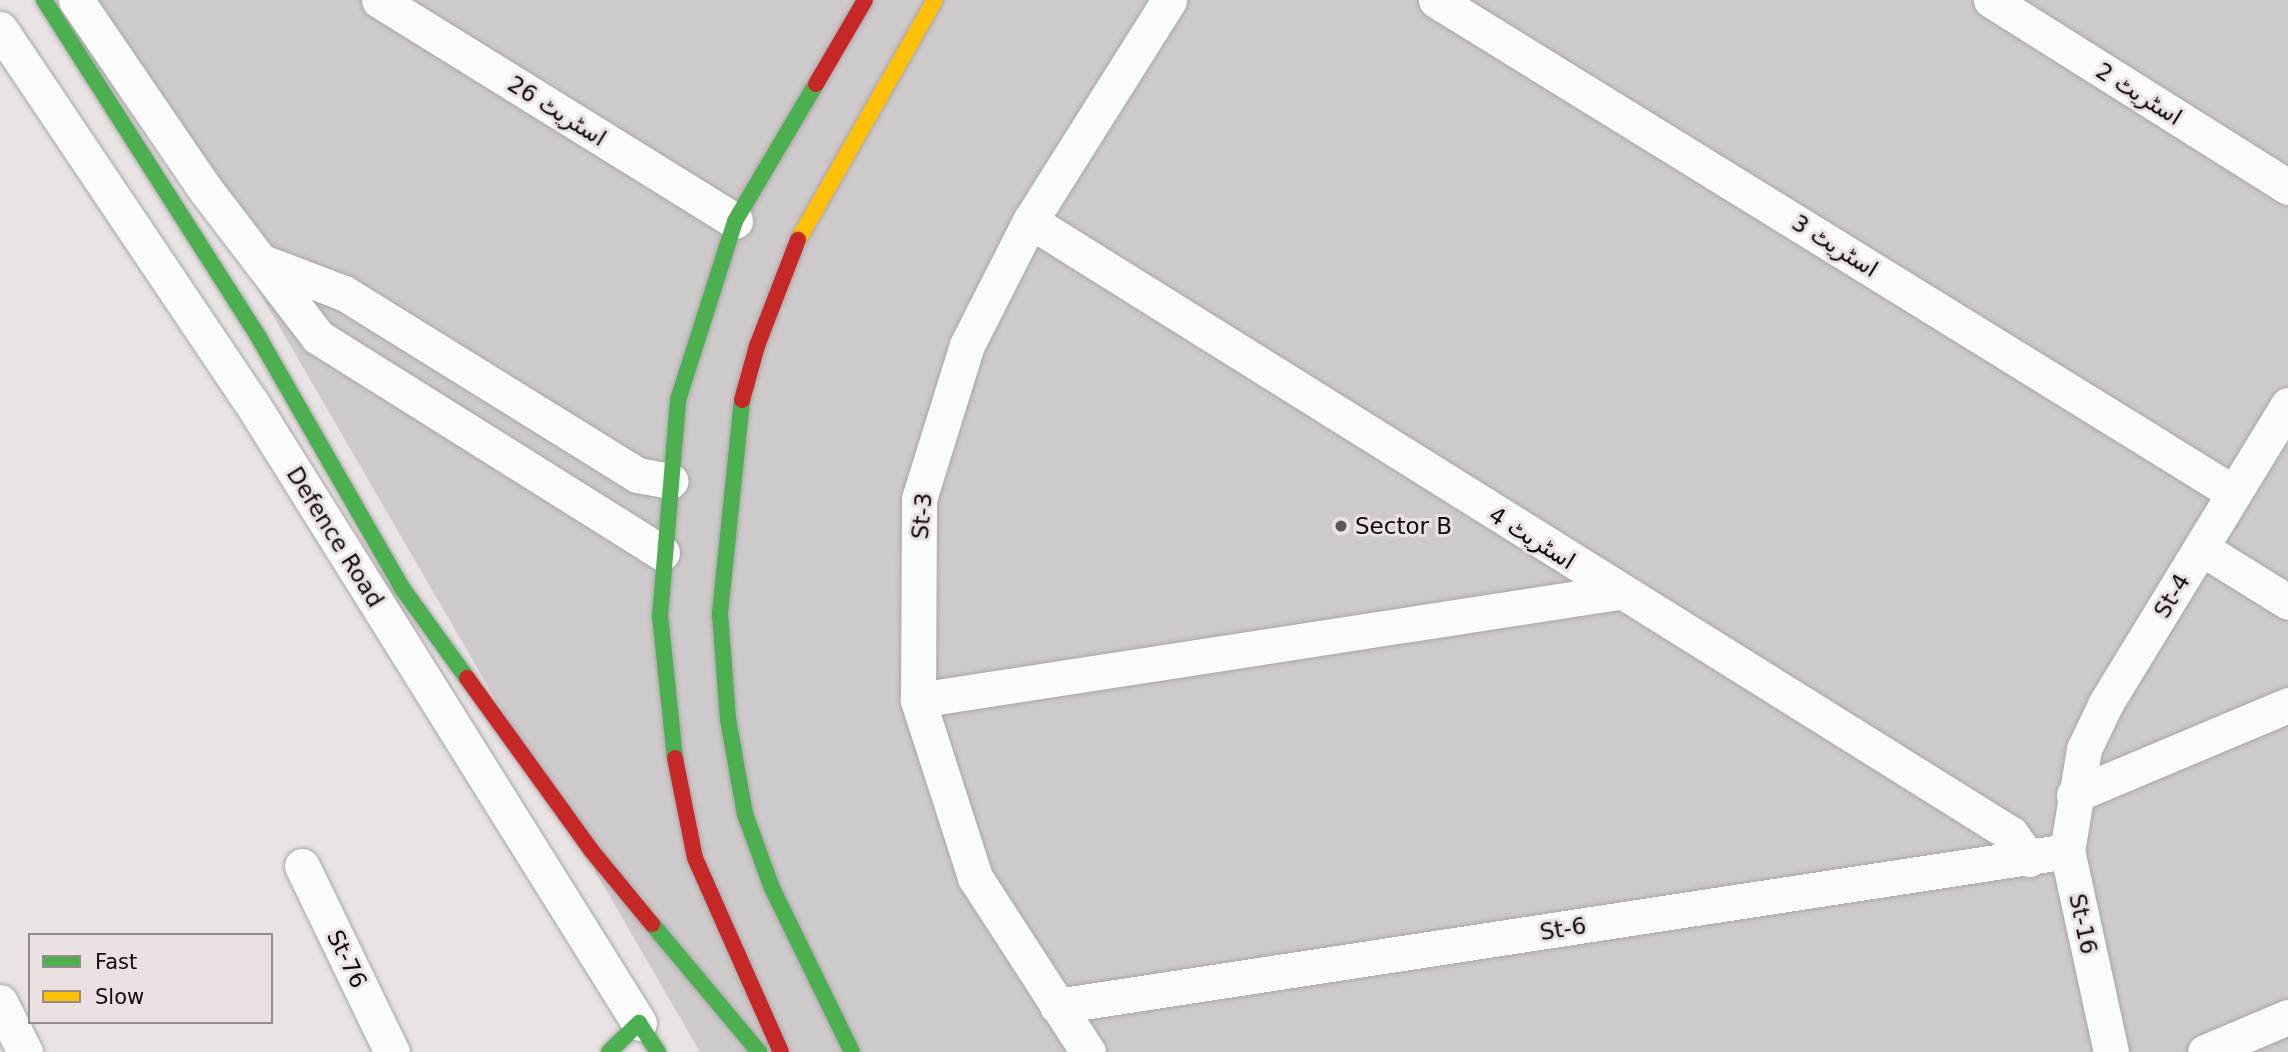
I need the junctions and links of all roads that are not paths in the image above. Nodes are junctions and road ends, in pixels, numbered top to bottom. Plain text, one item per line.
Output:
1 (44, 0) edge
2 (76, 0) edge
3 (379, 0) edge
4 (865, 0) edge
5 (935, 0) edge
6 (1169, 0) edge
7 (1436, 0) edge
8 (1991, 0) edge
9 (0, 29) edge
10 (2288, 187) edge
11 (735, 221) junction
12 (1030, 221) junction
13 (260, 261) junction
14 (2288, 405) edge
15 (670, 481) junction
16 (2234, 493) junction
17 (2201, 548) junction
18 (662, 553) junction
19 (1617, 592) junction
20 (2288, 602) edge
21 (918, 700) junction
22 (2288, 705) edge
23 (2074, 795) junction
24 (2067, 851) junction
25 (2029, 859) junction
26 (302, 866) dead end
27 (0, 1002) edge
28 (1058, 1006) junction
29 (2288, 1017) edge
30 (639, 1023) junction
31 (25, 1052) edge
32 (392, 1052) edge
33 (609, 1052) edge
34 (658, 1052) edge
35 (760, 1052) edge
36 (781, 1052) edge
37 (852, 1052) edge
38 (1088, 1052) edge
39 (2111, 1052) edge
40 (2204, 1052) edge

1 - 35 street
2 - 13 street
3 - 11 street, اسٹریٹ 26
4 - 11 street
5 - 37 street
6 - 12 street, St-3
7 - 16 street, اسٹریٹ 3
8 - 10 street, اسٹریٹ 2
9 - 30 street, Defence Road
11 - 15 street
12 - 19 street, اسٹریٹ 4
12 - 21 street, St-3
13 - 15 street
13 - 18 street
14 - 16 street, St-4
15 - 18 street
16 - 17 street, St-4
17 - 20 street
17 - 23 street, St-4
18 - 36 street
19 - 21 street
19 - 25 street, اسٹریٹ 4
21 - 28 street, St-3
22 - 23 street
23 - 24 street, St-16
24 - 25 street, St-6
24 - 39 street, St-16
25 - 28 street, St-6
26 - 32 street, St-76
27 - 31 street
28 - 38 street, St-3
29 - 40 street
30 - 33 street
30 - 34 street, Defence Road

